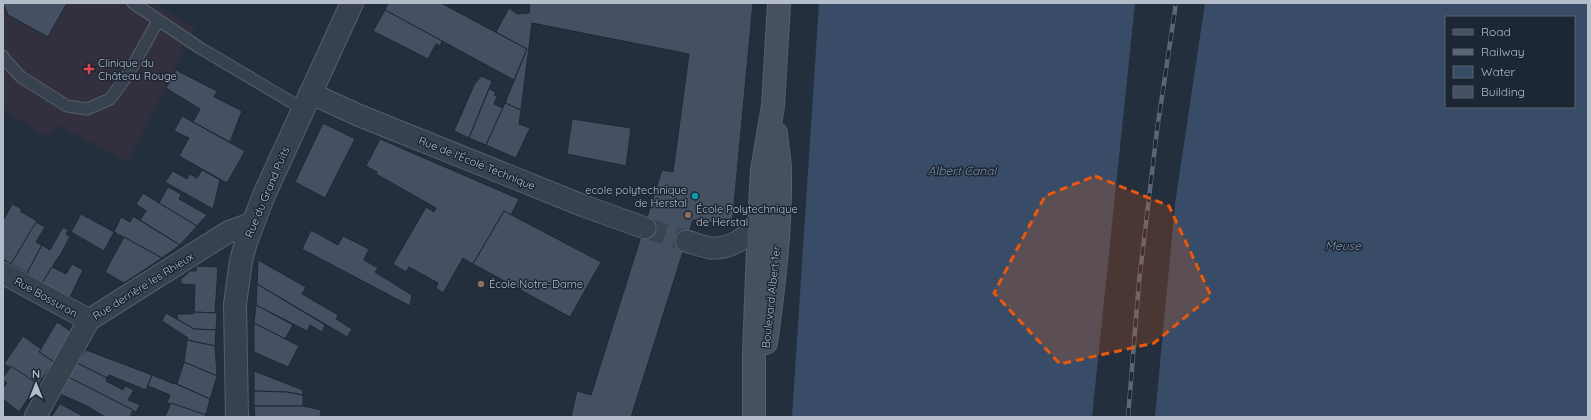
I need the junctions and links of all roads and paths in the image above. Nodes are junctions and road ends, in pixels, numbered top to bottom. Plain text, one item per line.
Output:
1 (133, 3) edge
2 (352, 3) edge
3 (779, 3) edge
4 (158, 21) junction
5 (3, 56) edge
6 (307, 101) junction
7 (773, 106) junction
8 (252, 224) junction
9 (759, 225) junction
10 (645, 228) tunnel mouth
11 (686, 241) tunnel mouth
12 (3, 274) edge
13 (89, 320) junction
14 (754, 416) edge
15 (35, 417) edge
16 (237, 417) edge

1 - 4 lane
2 - 6 street, Rue du Grand Puits
3 - 7 main road, Boulevard Albert 1er
4 - 5 lane
4 - 6 lane
6 - 8 street, Rue du Grand Puits
6 - 10 street, Rue de l'École Technique
7 - 9 main road, Boulevard Albert 1er
7 - 14 main road, Boulevard Albert 1er
8 - 13 street, Rue derrière les Rhieux
8 - 16 street, Rue du Grand Puits
9 - 11 street
9 - 14 main road, Boulevard Albert 1er
12 - 13 street, Rue Bossuron
13 - 15 street, Rue derrière les Rhieux

